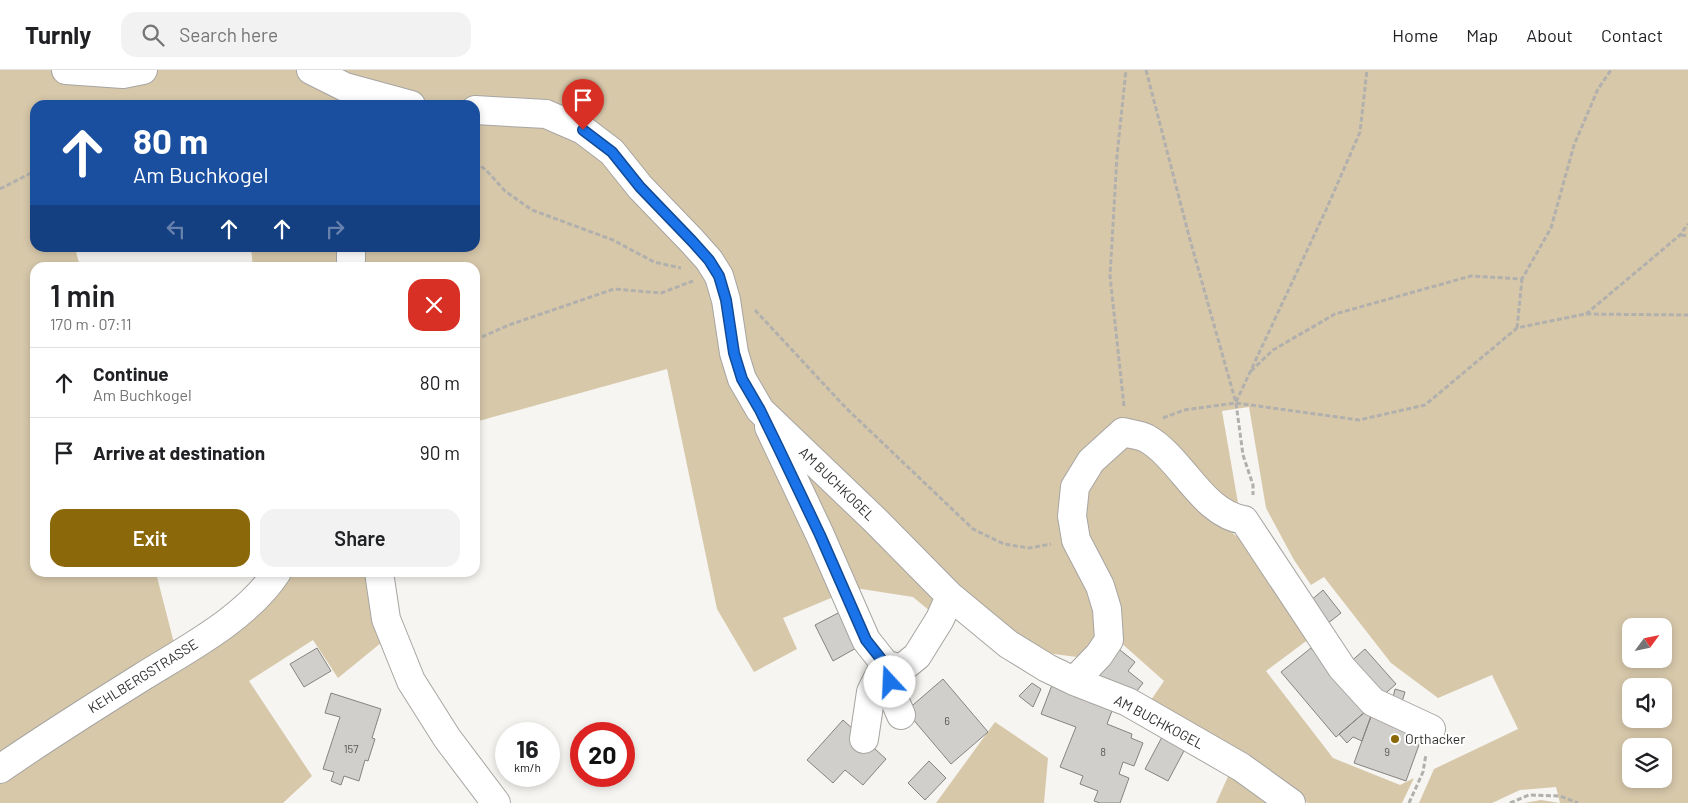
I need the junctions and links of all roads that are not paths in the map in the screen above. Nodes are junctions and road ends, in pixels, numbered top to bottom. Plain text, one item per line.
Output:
1 (66, 70) edge
2 (142, 70) edge
3 (311, 70) edge
4 (345, 96) edge
5 (374, 100) edge
6 (480, 110) edge
7 (760, 410) junction
8 (274, 577) edge
9 (380, 577) edge
10 (950, 596) junction
11 (885, 664) junction
12 (1074, 681) junction
13 (901, 715) dead end
14 (1431, 729) road end
15 (864, 739) dead end
16 (0, 769) edge
17 (496, 803) edge
18 (1291, 803) edge

1 - 2 street
3 - 4 street
4 - 5 street
6 - 7 street, AM BUCHKOGEL
7 - 10 street, AM BUCHKOGEL
7 - 11 street
8 - 16 street, KEHLBERGSTRASSE
9 - 17 street
10 - 11 street
10 - 12 street, AM BUCHKOGEL
11 - 13 street
11 - 15 street
12 - 14 street
12 - 18 street, AM BUCHKOGEL

